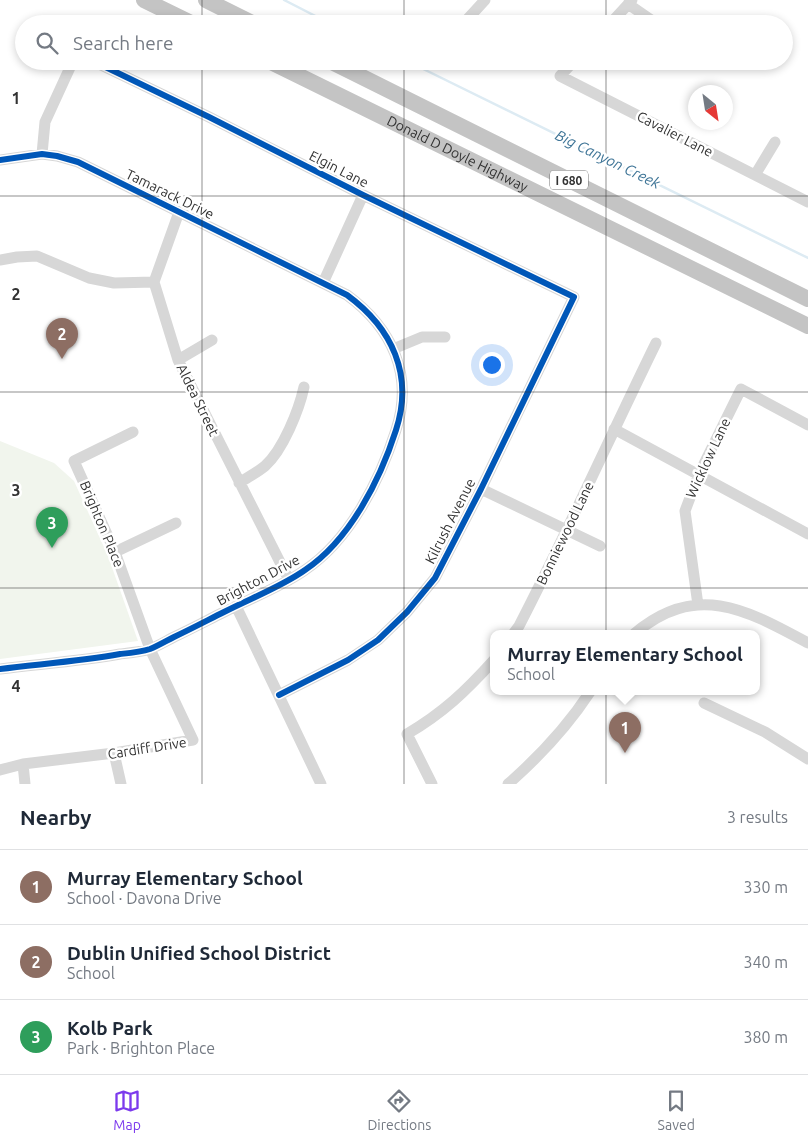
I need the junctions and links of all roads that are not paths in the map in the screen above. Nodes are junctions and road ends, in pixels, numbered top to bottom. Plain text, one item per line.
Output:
1 (144, 0) edge
2 (206, 0) edge
3 (485, 0) edge
4 (630, 2) edge
5 (174, 15) edge
6 (236, 15) edge
7 (471, 15) edge
8 (618, 15) edge
9 (646, 15) edge
10 (69, 70) edge
11 (112, 70) edge
12 (287, 70) edge
13 (348, 70) edge
14 (566, 70) edge
15 (775, 142) dead end
16 (42, 154) junction
17 (0, 160) edge
18 (755, 175) junction
19 (363, 195) junction
20 (808, 202) edge
21 (179, 212) junction
22 (0, 260) edge
23 (154, 282) junction
24 (322, 283) junction
25 (574, 297) joint
26 (808, 299) edge
27 (808, 326) edge
28 (445, 338) dead end
29 (212, 340) dead end
30 (656, 343) dead end
31 (393, 349) junction
32 (178, 360) junction
33 (304, 387) dead end
34 (808, 425) edge
35 (614, 429) junction
36 (133, 432) dead end
37 (699, 474) junction
38 (239, 483) junction
39 (480, 489) junction
40 (176, 523) dead end
41 (568, 530) junction
42 (808, 534) edge
43 (600, 546) dead end
44 (115, 552) junction
45 (289, 580) junction
46 (698, 605) junction
47 (236, 606) junction
48 (516, 630) edge
49 (639, 630) edge
50 (808, 643) edge
51 (150, 649) junction
52 (490, 664) edge
53 (0, 669) edge
54 (278, 695) junction
55 (588, 695) edge
56 (704, 703) dead end
57 (114, 753) junction
58 (808, 759) edge
59 (23, 764) junction
60 (0, 770) edge
61 (319, 783) edge
62 (25, 784) edge
63 (121, 784) edge
64 (432, 784) edge
65 (508, 784) edge

1 - 5 highway
2 - 6 highway
3 - 7 street
4 - 8 street
4 - 9 street
10 - 16 street
11 - 19 street, Elgin Lane
12 - 27 highway, Donald D Doyle Highway / I 680
13 - 26 highway, Donald D Doyle Highway / I 680
14 - 18 street, Cavalier Lane
15 - 18 street
16 - 17 street, Tamarack Drive
16 - 21 street, Tamarack Drive
18 - 20 street, Cavalier Lane
19 - 24 street
19 - 25 street, Elgin Lane
21 - 23 street
21 - 24 street, Tamarack Drive
22 - 23 street
23 - 32 street, Aldea Street
24 - 31 street, Brighton Drive
25 - 39 street, Kilrush Avenue
28 - 31 street
29 - 32 street
30 - 35 street, Bonniewood Lane
31 - 45 street, Brighton Drive
32 - 38 street, Aldea Street
33 - 38 street
34 - 37 street, Wicklow Lane
35 - 37 street
35 - 41 street, Bonniewood Lane
36 - 44 street, Brighton Place
37 - 42 street
37 - 46 street, Wicklow Lane
38 - 45 street, Aldea Street
39 - 41 street
39 - 54 street, Kilrush Avenue
40 - 44 street
41 - 43 street
41 - 48 street, Bonniewood Lane
44 - 51 street, Brighton Place
45 - 47 street, Brighton Drive
46 - 49 street
46 - 50 street
47 - 51 street, Brighton Drive
47 - 54 street
51 - 53 street, Brighton Drive
51 - 57 street, Cardiff Drive
52 - 64 street
54 - 61 street
55 - 65 street
56 - 58 street
57 - 59 street, Cardiff Drive
57 - 63 street
59 - 60 street, Cardiff Drive
59 - 62 street

